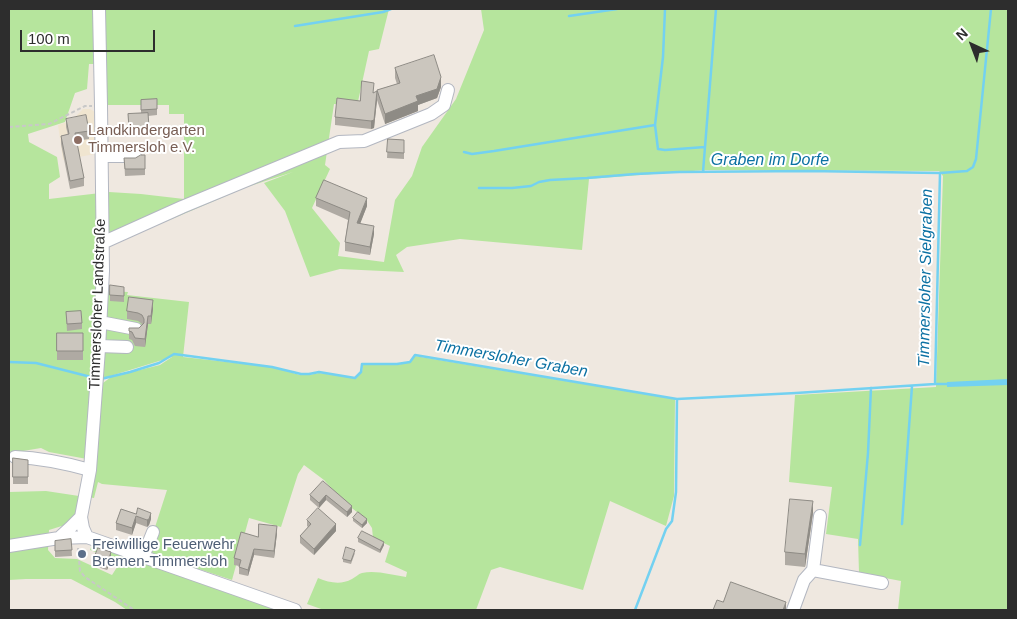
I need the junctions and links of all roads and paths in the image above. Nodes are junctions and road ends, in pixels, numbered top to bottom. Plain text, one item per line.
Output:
1 (99, 9) edge
2 (448, 90) dead end
3 (101, 105) junction
4 (9, 127) edge
5 (102, 156) junction
6 (135, 156) edge
7 (102, 243) junction
8 (100, 322) junction
9 (136, 329) edge
10 (99, 346) junction
11 (127, 347) dead end
12 (15, 456) edge
13 (90, 470) junction
14 (820, 516) dead end
15 (81, 517) junction
16 (153, 532) dead end
17 (82, 537) junction
18 (59, 538) junction
19 (9, 546) edge
20 (144, 557) junction
21 (813, 570) junction
22 (882, 583) dead end
23 (791, 607) edge
24 (134, 610) edge
25 (295, 610) edge

1 - 3 street, Timmersloher Landstraße
2 - 7 street
3 - 4 path
3 - 5 street, Timmersloher Landstraße
5 - 6 street
5 - 7 street, Timmersloher Landstraße
7 - 8 street, Timmersloher Landstraße
8 - 9 street
8 - 10 street, Timmersloher Landstraße
10 - 11 street
10 - 13 street, Timmersloher Landstraße
12 - 13 street
13 - 15 street, Timmersloher Landstraße
14 - 21 street
15 - 17 street
15 - 18 street
16 - 20 street
17 - 18 street
17 - 20 street
17 - 24 path
18 - 19 street
20 - 25 street
21 - 22 street
21 - 23 street

